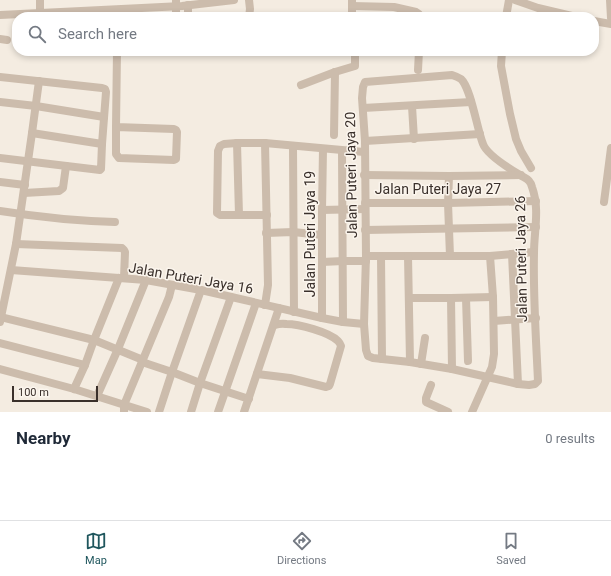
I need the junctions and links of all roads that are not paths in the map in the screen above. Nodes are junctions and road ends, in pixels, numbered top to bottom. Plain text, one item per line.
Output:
1 (40, 0) edge
2 (234, 0) edge
3 (515, 0) edge
4 (610, 0) edge
5 (352, 3) edge
6 (537, 4) edge
7 (176, 10) edge
8 (188, 11) edge
9 (40, 12) edge
10 (137, 12) edge
11 (416, 12) edge
12 (561, 12) edge
13 (12, 14) edge
14 (0, 15) edge
15 (611, 18) edge
16 (599, 22) edge
17 (611, 24) edge
18 (117, 56) edge
19 (355, 56) edge
20 (419, 56) edge
21 (502, 56) edge
22 (418, 70) dead end
23 (335, 72) junction
24 (452, 75) joint
25 (0, 77) edge
26 (39, 81) junction
27 (301, 86) dead end
28 (0, 102) edge
29 (471, 102) junction
30 (36, 106) junction
31 (412, 106) junction
32 (363, 108) junction
33 (104, 117) junction
34 (116, 127) junction
35 (32, 133) junction
36 (480, 134) junction
37 (334, 135) dead end
38 (414, 139) junction
39 (365, 142) junction
40 (237, 143) junction
41 (265, 143) junction
42 (102, 144) junction
43 (293, 146) junction
44 (611, 148) edge
45 (323, 149) junction
46 (342, 151) junction
47 (364, 152) junction
48 (0, 158) edge
49 (28, 162) junction
50 (66, 166) junction
51 (531, 168) dead end
52 (364, 175) junction
53 (448, 176) junction
54 (521, 176) junction
55 (0, 182) edge
56 (24, 189) junction
57 (536, 201) junction
58 (604, 202) dead end
59 (448, 204) junction
60 (365, 206) junction
61 (342, 209) junction
62 (322, 210) junction
63 (0, 211) edge
64 (21, 214) junction
65 (266, 215) junction
66 (239, 216) junction
67 (115, 222) dead end
68 (536, 227) junction
69 (449, 228) junction
70 (365, 230) junction
71 (293, 232) junction
72 (266, 234) junction
73 (322, 235) junction
74 (16, 244) junction
75 (534, 252) junction
76 (512, 254) junction
77 (381, 256) junction
78 (408, 256) junction
79 (450, 256) junction
80 (490, 256) junction
81 (366, 259) junction
82 (343, 261) junction
83 (322, 262) junction
84 (11, 270) junction
85 (122, 278) junction
86 (146, 280) junction
87 (172, 285) junction
88 (201, 290) junction
89 (231, 297) junction
90 (493, 297) junction
91 (409, 298) junction
92 (451, 298) junction
93 (466, 298) junction
94 (256, 303) junction
95 (265, 305) junction
96 (279, 308) junction
97 (294, 312) junction
98 (322, 318) junction
99 (536, 318) junction
100 (0, 319) edge
101 (515, 320) junction
102 (343, 322) junction
103 (494, 322) junction
104 (364, 324) junction
105 (274, 325) junction
106 (425, 338) dead end
107 (94, 340) junction
108 (0, 343) edge
109 (118, 349) junction
110 (382, 359) junction
111 (143, 361) junction
112 (468, 361) dead end
113 (410, 362) junction
114 (422, 364) junction
115 (85, 365) junction
116 (0, 369) edge
117 (452, 369) junction
118 (172, 372) junction
119 (257, 374) junction
120 (487, 376) junction
121 (200, 383) junction
122 (518, 384) junction
123 (431, 385) dead end
124 (74, 389) junction
125 (226, 391) junction
126 (97, 396) junction
127 (249, 399) junction
128 (124, 409) edge
129 (147, 412) edge
130 (159, 412) edge
131 (191, 412) edge
132 (218, 412) edge
133 (245, 412) edge
134 (448, 412) edge
135 (472, 412) edge

1 - 9 street
2 - 8 street
3 - 6 street
4 - 15 street
5 - 11 street
6 - 12 street
7 - 8 street
7 - 10 street
13 - 14 street
16 - 17 street
18 - 34 street
19 - 23 street
20 - 22 street
21 - 51 street
23 - 27 street
23 - 37 street
24 - 29 street, Jalan Puteri Jaya 26
24 - 32 street, Jalan Puteri Jaya 20
25 - 26 street
26 - 30 street
26 - 33 street
28 - 30 street
29 - 31 street
29 - 36 street, Jalan Puteri Jaya 26
30 - 33 street
30 - 35 street
31 - 32 street
31 - 38 street
32 - 39 street, Jalan Puteri Jaya 20
33 - 42 street
34 - 34 street
35 - 42 street
35 - 49 street
36 - 38 street
36 - 54 street, Jalan Puteri Jaya 26
38 - 39 street
39 - 47 street, Jalan Puteri Jaya 20
40 - 41 street
40 - 66 street
40 - 66 street
41 - 43 street
41 - 65 street
42 - 50 street
43 - 45 street
43 - 71 street
44 - 58 street
45 - 46 street
45 - 62 street, Jalan Puteri Jaya 19
46 - 47 street
46 - 61 street
47 - 52 street, Jalan Puteri Jaya 20
48 - 49 street
49 - 50 street
49 - 56 street
50 - 56 street
52 - 53 street
52 - 60 street, Jalan Puteri Jaya 20
53 - 54 street
53 - 59 street
54 - 57 street, Jalan Puteri Jaya 26
55 - 56 street
56 - 64 street
57 - 59 street, Jalan Puteri Jaya 27
57 - 68 street, Jalan Puteri Jaya 26
59 - 60 street, Jalan Puteri Jaya 27
59 - 69 street
60 - 61 street, Jalan Puteri Jaya 27
60 - 70 street, Jalan Puteri Jaya 20
61 - 62 street, Jalan Puteri Jaya 27
61 - 82 street
62 - 73 street, Jalan Puteri Jaya 19
63 - 64 street
64 - 67 street
64 - 74 street
65 - 66 street
65 - 72 street
68 - 69 street
68 - 75 street, Jalan Puteri Jaya 26
69 - 70 street
69 - 79 street
70 - 81 street, Jalan Puteri Jaya 20
71 - 72 street
71 - 73 street
71 - 97 street
72 - 95 street
73 - 83 street, Jalan Puteri Jaya 19
74 - 84 street
74 - 85 street
75 - 76 street
75 - 99 street, Jalan Puteri Jaya 26
76 - 80 street
76 - 101 street
77 - 78 street
77 - 81 street
77 - 110 street
78 - 79 street
78 - 91 street
79 - 80 street
80 - 90 street
81 - 82 street
81 - 104 street, Jalan Puteri Jaya 20
82 - 83 street
82 - 102 street
83 - 98 street, Jalan Puteri Jaya 19
84 - 85 street, Jalan Puteri Jaya 16
84 - 100 street
85 - 86 street, Jalan Puteri Jaya 16
85 - 107 street
86 - 87 street, Jalan Puteri Jaya 16
86 - 109 street
87 - 88 street, Jalan Puteri Jaya 16
87 - 111 street
88 - 89 street, Jalan Puteri Jaya 16
88 - 118 street
89 - 94 street, Jalan Puteri Jaya 16
89 - 121 street
90 - 93 street
90 - 103 street
91 - 92 street
91 - 113 street
92 - 93 street
92 - 117 street
93 - 112 street
94 - 95 street, Jalan Puteri Jaya 16
94 - 125 street
95 - 96 street, Jalan Puteri Jaya 16
96 - 97 street, Jalan Puteri Jaya 16
96 - 105 street
97 - 98 street, Jalan Puteri Jaya 16
98 - 102 street, Jalan Puteri Jaya 16
99 - 101 street
99 - 122 street, Jalan Puteri Jaya 26
100 - 107 street
101 - 103 street
101 - 122 street
102 - 104 street, Jalan Puteri Jaya 16
103 - 120 street
104 - 110 street, Jalan Puteri Jaya 20
105 - 119 street
105 - 119 street
106 - 114 street
107 - 109 street
107 - 115 street
108 - 115 street
109 - 111 street
109 - 126 street
110 - 113 street
111 - 118 street
111 - 128 street
113 - 114 street
114 - 117 street
115 - 124 street
116 - 124 street
117 - 120 street
118 - 121 street
118 - 130 street
119 - 127 street
120 - 122 street
120 - 135 street
121 - 125 street
121 - 131 street
123 - 134 street
124 - 126 street
125 - 127 street
125 - 132 street
126 - 128 street
127 - 133 street
128 - 129 street

